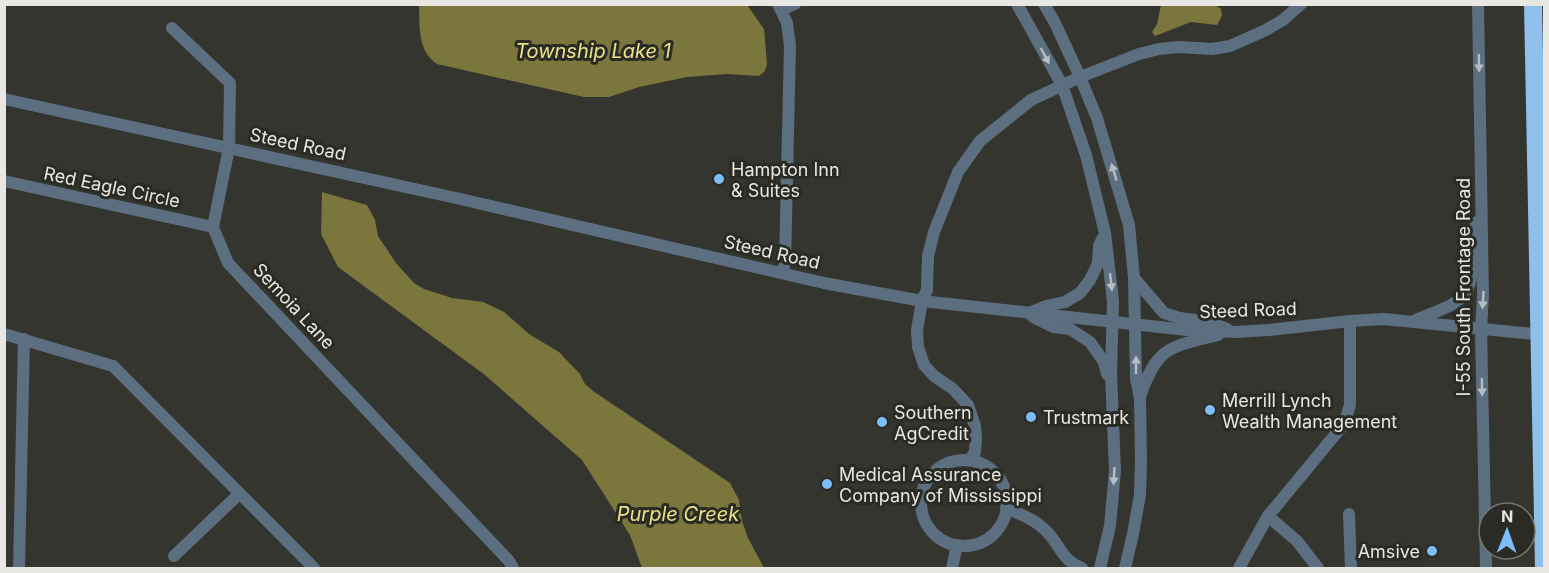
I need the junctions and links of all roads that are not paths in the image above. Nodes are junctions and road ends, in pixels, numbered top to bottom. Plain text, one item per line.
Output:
1 (795, 4) edge
2 (1017, 4) edge
3 (1044, 4) edge
4 (1301, 4) edge
5 (1478, 4) edge
6 (1533, 4) edge
7 (780, 7) edge
8 (171, 28) dead end
9 (1080, 77) junction
10 (1062, 85) junction
11 (4, 99) edge
12 (229, 148) junction
13 (4, 181) edge
14 (1481, 203) junction
15 (213, 227) junction
16 (1105, 232) junction
17 (782, 273) junction
18 (1134, 278) junction
19 (922, 301) junction
20 (1027, 314) junction
21 (1350, 321) junction
22 (1414, 321) junction
23 (1111, 322) junction
24 (1136, 325) junction
25 (1481, 329) junction
26 (1234, 332) junction
27 (4, 334) edge
28 (1545, 335) edge
29 (24, 339) junction
30 (1111, 397) junction
31 (1140, 398) junction
32 (970, 460) junction
33 (239, 494) junction
34 (1006, 508) junction
35 (1349, 514) dead end
36 (1268, 516) junction
37 (957, 545) junction
38 (174, 556) dead end
39 (19, 568) edge
40 (314, 568) edge
41 (513, 568) edge
42 (952, 568) edge
43 (1082, 568) edge
44 (1100, 568) edge
45 (1125, 568) edge
46 (1239, 568) edge
47 (1318, 568) edge
48 (1351, 568) edge
49 (1486, 568) edge
50 (1544, 568) edge

1 - 7 street
2 -> 10 street
3 - 9 street
4 - 9 street
5 -> 14 street, I-55 South Frontage Road
6 - 50 highway
7 - 17 street
8 - 12 street
9 - 10 street
18 -> 9 street
10 - 16 street
10 - 19 street
11 - 12 street, Steed Road
12 - 15 street
12 - 17 street, Steed Road
13 - 15 street, Red Eagle Circle
14 - 22 street
14 -> 25 street, I-55 South Frontage Road
15 - 41 street, Semoia Lane
16 - 20 street
16 -> 23 street
17 - 19 street, Steed Road
18 - 24 street
18 - 26 street
19 - 20 street, Steed Road
19 - 32 street
20 - 23 street, Steed Road
20 - 30 street
21 - 22 street, Steed Road
21 - 26 street, Steed Road
21 - 36 street
22 - 25 street, Steed Road
23 - 24 street, Steed Road
23 - 30 street
24 - 26 street, Steed Road
31 -> 24 street
25 - 28 street, Steed Road
25 -> 49 street, I-55 South Frontage Road
26 - 31 street
27 - 29 street
29 - 33 street
29 - 39 street
30 -> 44 street
31 - 45 street
32 - 34 street
32 - 37 street
33 - 38 street
33 - 40 street
34 - 37 street
34 - 43 street
35 - 48 street
36 - 46 street
36 - 47 street
37 - 42 street

